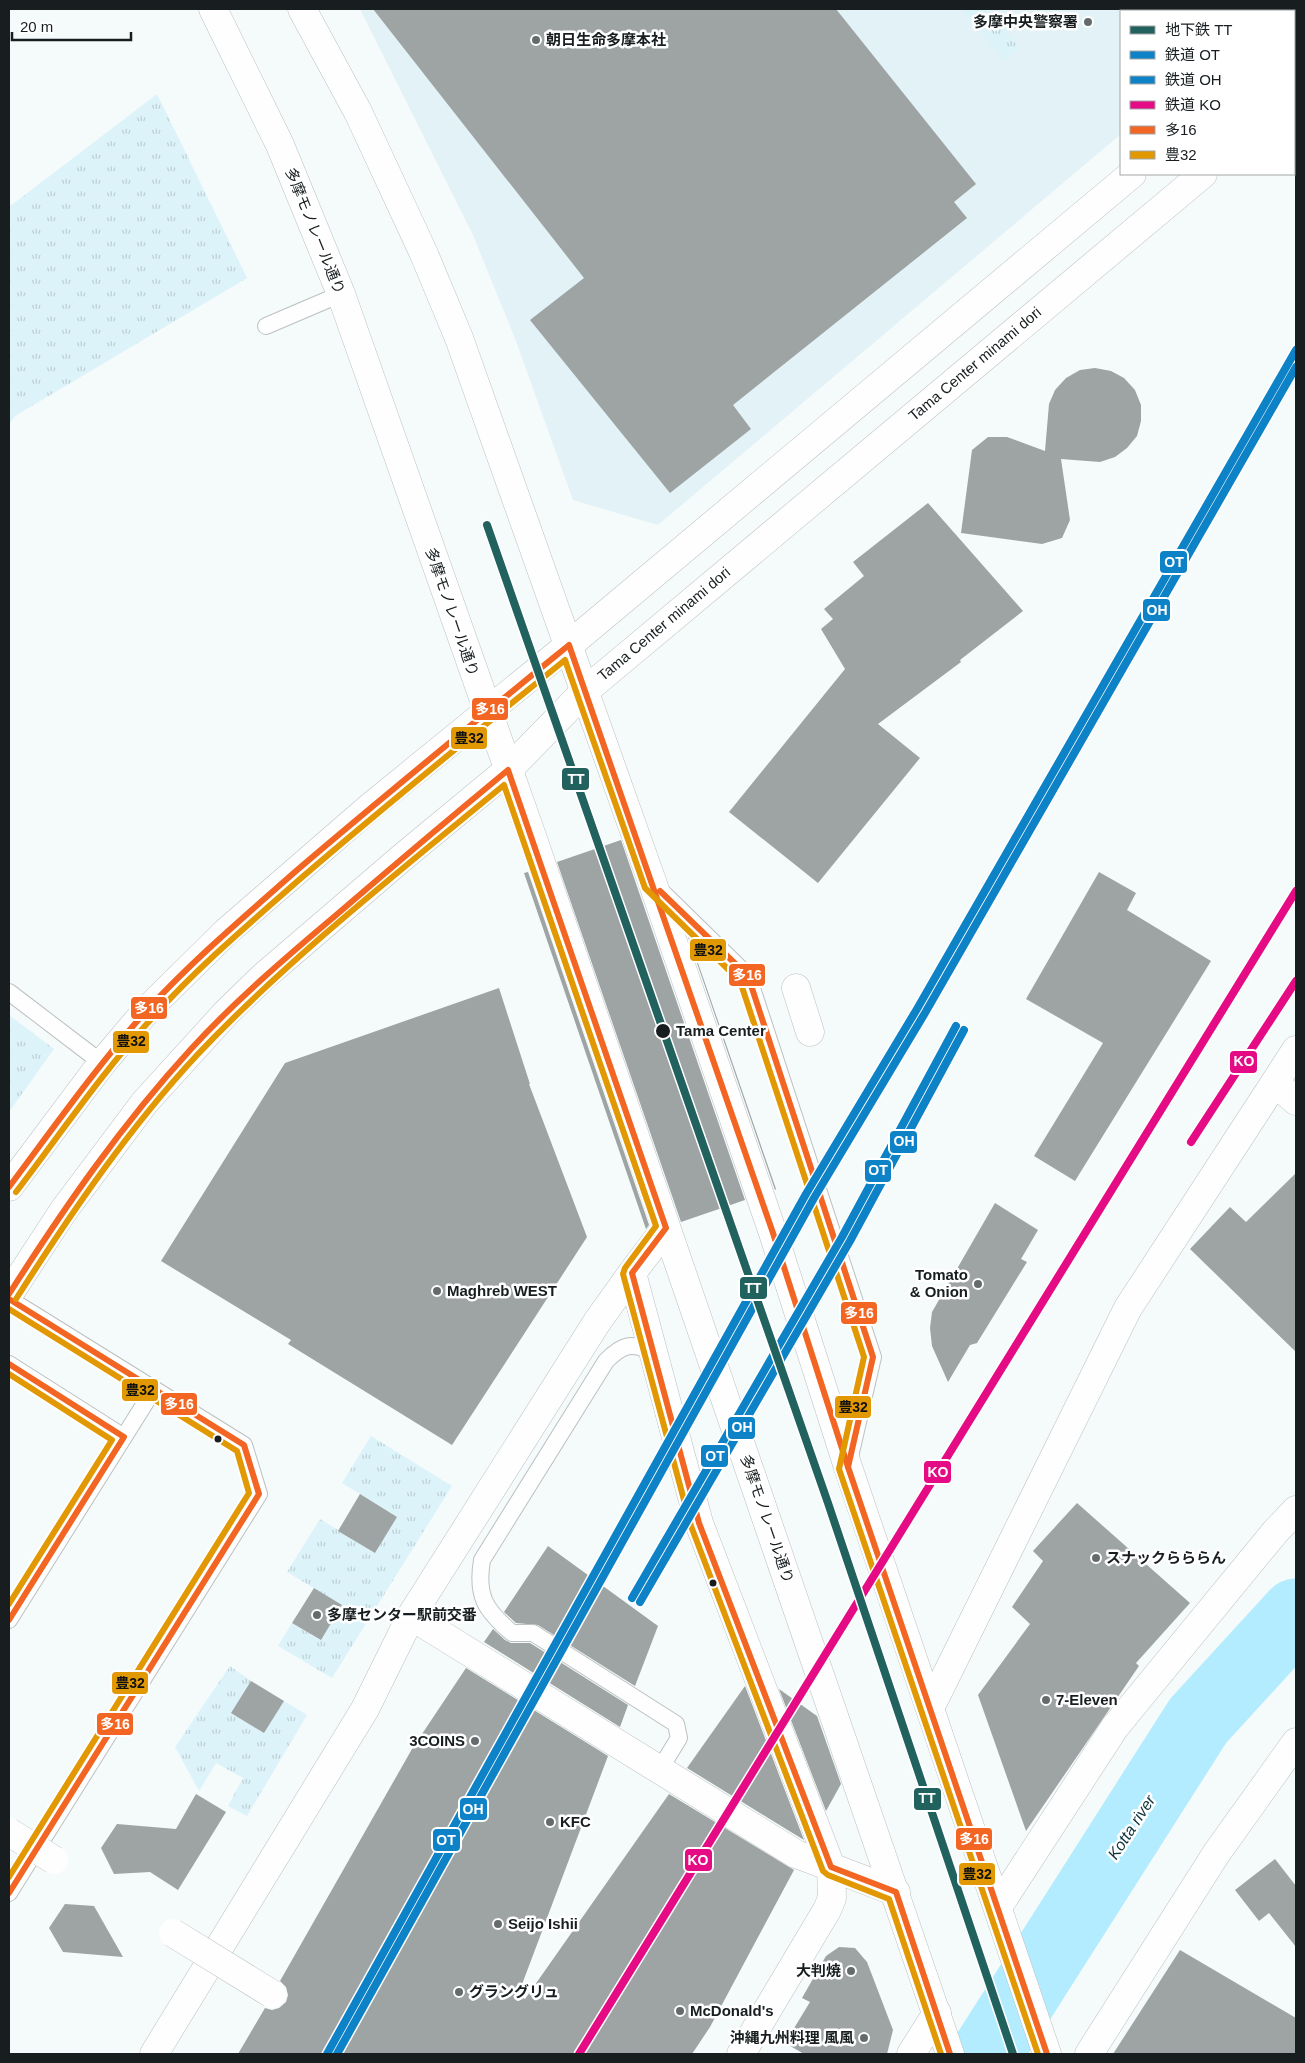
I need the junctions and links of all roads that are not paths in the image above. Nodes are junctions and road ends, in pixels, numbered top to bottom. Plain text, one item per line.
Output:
1 (213, 9) edge
2 (302, 9) edge
3 (1131, 175) edge
4 (1202, 175) edge
5 (341, 294) junction
6 (266, 326) dead end
7 (569, 646) junction
8 (585, 692) junction
9 (487, 712) junction
10 (508, 770) junction
11 (653, 884) junction
12 (796, 988) dead end
13 (9, 992) edge
14 (810, 1032) dead end
15 (1296, 1050) edge
16 (102, 1063) junction
17 (1275, 1083) junction
18 (1296, 1101) edge
19 (9, 1187) edge
20 (666, 1228) junction
21 (632, 1273) junction
22 (9, 1294) edge
23 (9, 1299) edge
24 (653, 1352) junction
25 (9, 1364) edge
26 (154, 1389) junction
27 (124, 1437) junction
28 (848, 1467) junction
29 (1296, 1510) edge
30 (411, 1616) junction
31 (9, 1620) edge
32 (930, 1708) junction
33 (1296, 1742) edge
34 (660, 1770) junction
35 (9, 1832) edge
36 (54, 1860) dead end
37 (831, 1868) junction
38 (896, 1892) junction
39 (9, 1893) edge
40 (998, 1907) junction
41 (173, 1932) dead end
42 (272, 1994) dead end
43 (937, 2013) junction
44 (949, 2051) edge
45 (154, 2054) edge
46 (741, 2054) edge
47 (911, 2054) edge
48 (1048, 2054) edge
49 (1089, 2054) edge

1 - 5 street, 多摩モノレール通り
2 - 7 street
3 - 7 street
4 - 8 street, Tama Center minami dori
5 - 6 lane
5 - 9 street, 多摩モノレール通り
7 - 8 street
7 - 9 street
8 - 10 street, Tama Center minami dori
8 - 11 street
9 - 10 street, 多摩モノレール通り
9 - 16 street
10 - 20 street, 多摩モノレール通り
10 - 22 street, Tama Center minami dori
11 - 28 street
11 - 28 lane
12 - 14 street
13 - 16 lane
15 - 17 street
16 - 19 street
17 - 18 street
17 - 32 street
20 - 21 street
20 - 38 street, 多摩モノレール通り
21 - 24 street
21 - 30 street
23 - 26 lane
24 - 34 lane
24 - 37 street
25 - 27 lane
26 - 27 lane
26 - 39 lane
27 - 31 lane
28 - 32 street
29 - 40 street
30 - 34 street
30 - 45 street
32 - 40 street
33 - 49 street
34 - 37 street
35 - 36 street, bridge
37 - 38 street
37 - 46 street
38 - 43 street, 多摩モノレール通り
40 - 48 street
41 - 42 street, bridge
43 - 44 street, 多摩モノレール通り
43 - 47 street

